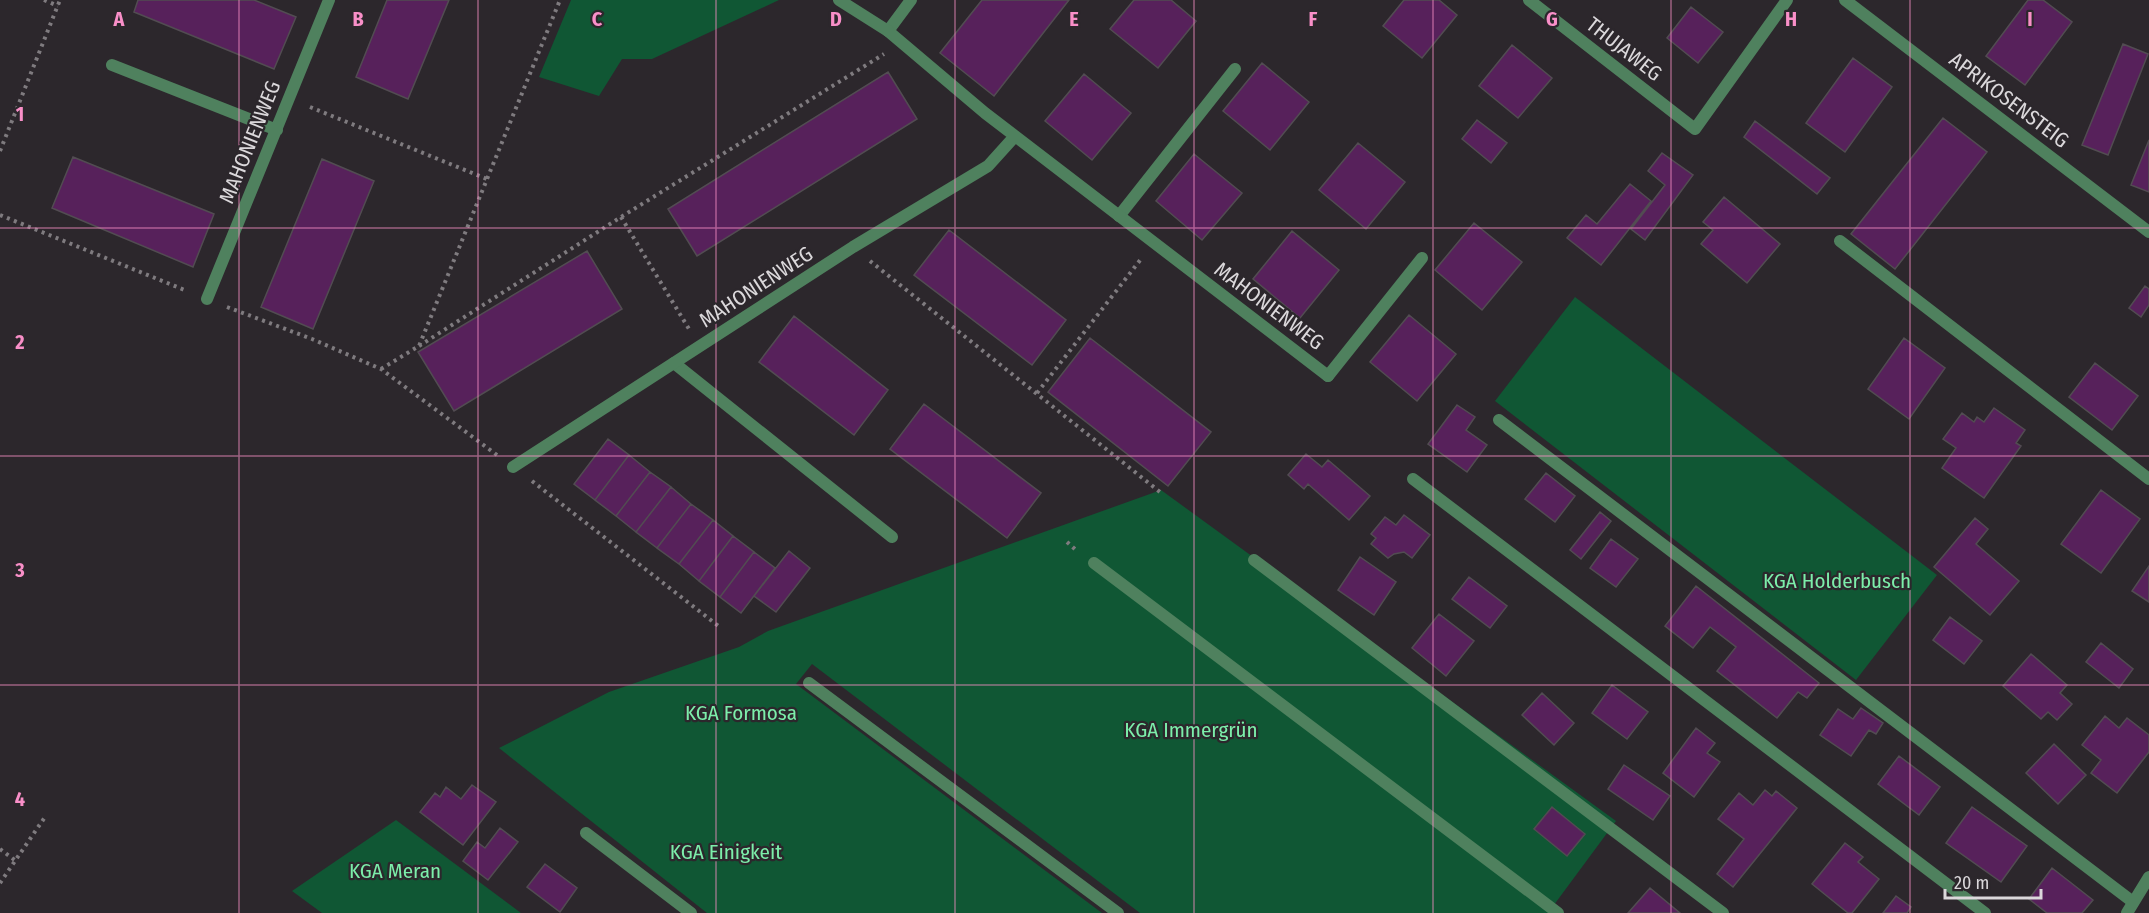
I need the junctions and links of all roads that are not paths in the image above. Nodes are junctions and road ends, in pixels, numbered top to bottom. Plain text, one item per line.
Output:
1 (330, 0) edge
2 (839, 0) edge
3 (911, 0) edge
4 (1528, 0) edge
5 (1787, 0) edge
6 (1845, 0) edge
7 (888, 31) junction
8 (112, 65) dead end
9 (1235, 69) dead end
10 (277, 130) junction
11 (1015, 136) junction
12 (1119, 216) junction
13 (2149, 232) edge
14 (1840, 241) dead end
15 (1422, 258) dead end
16 (207, 299) road end
17 (674, 363) junction
18 (1499, 420) dead end
19 (513, 467) road end
20 (1413, 479) dead end
21 (2149, 479) edge
22 (892, 537) dead end
23 (1254, 560) dead end
24 (1094, 563) dead end
25 (809, 683) dead end
26 (586, 833) dead end
27 (2149, 877) edge
28 (2130, 908) edge
29 (691, 913) edge
30 (1118, 913) edge
31 (1558, 913) edge
32 (1723, 913) edge
33 (1985, 913) edge

1 - 10 street, MAHONIENWEG
2 - 7 street, MAHONIENWEG
3 - 7 street
4 - 5 street, THUJAWEG
6 - 13 street, APRIKOSENSTEIG
7 - 11 street, MAHONIENWEG
8 - 10 street
9 - 12 street
10 - 16 street, MAHONIENWEG
11 - 12 street, MAHONIENWEG
11 - 17 street, MAHONIENWEG
12 - 15 street, MAHONIENWEG
14 - 21 street
17 - 19 street, MAHONIENWEG
17 - 22 street
18 - 28 street
20 - 33 street
23 - 32 street
24 - 31 street
25 - 30 street
26 - 29 street
27 - 28 street

